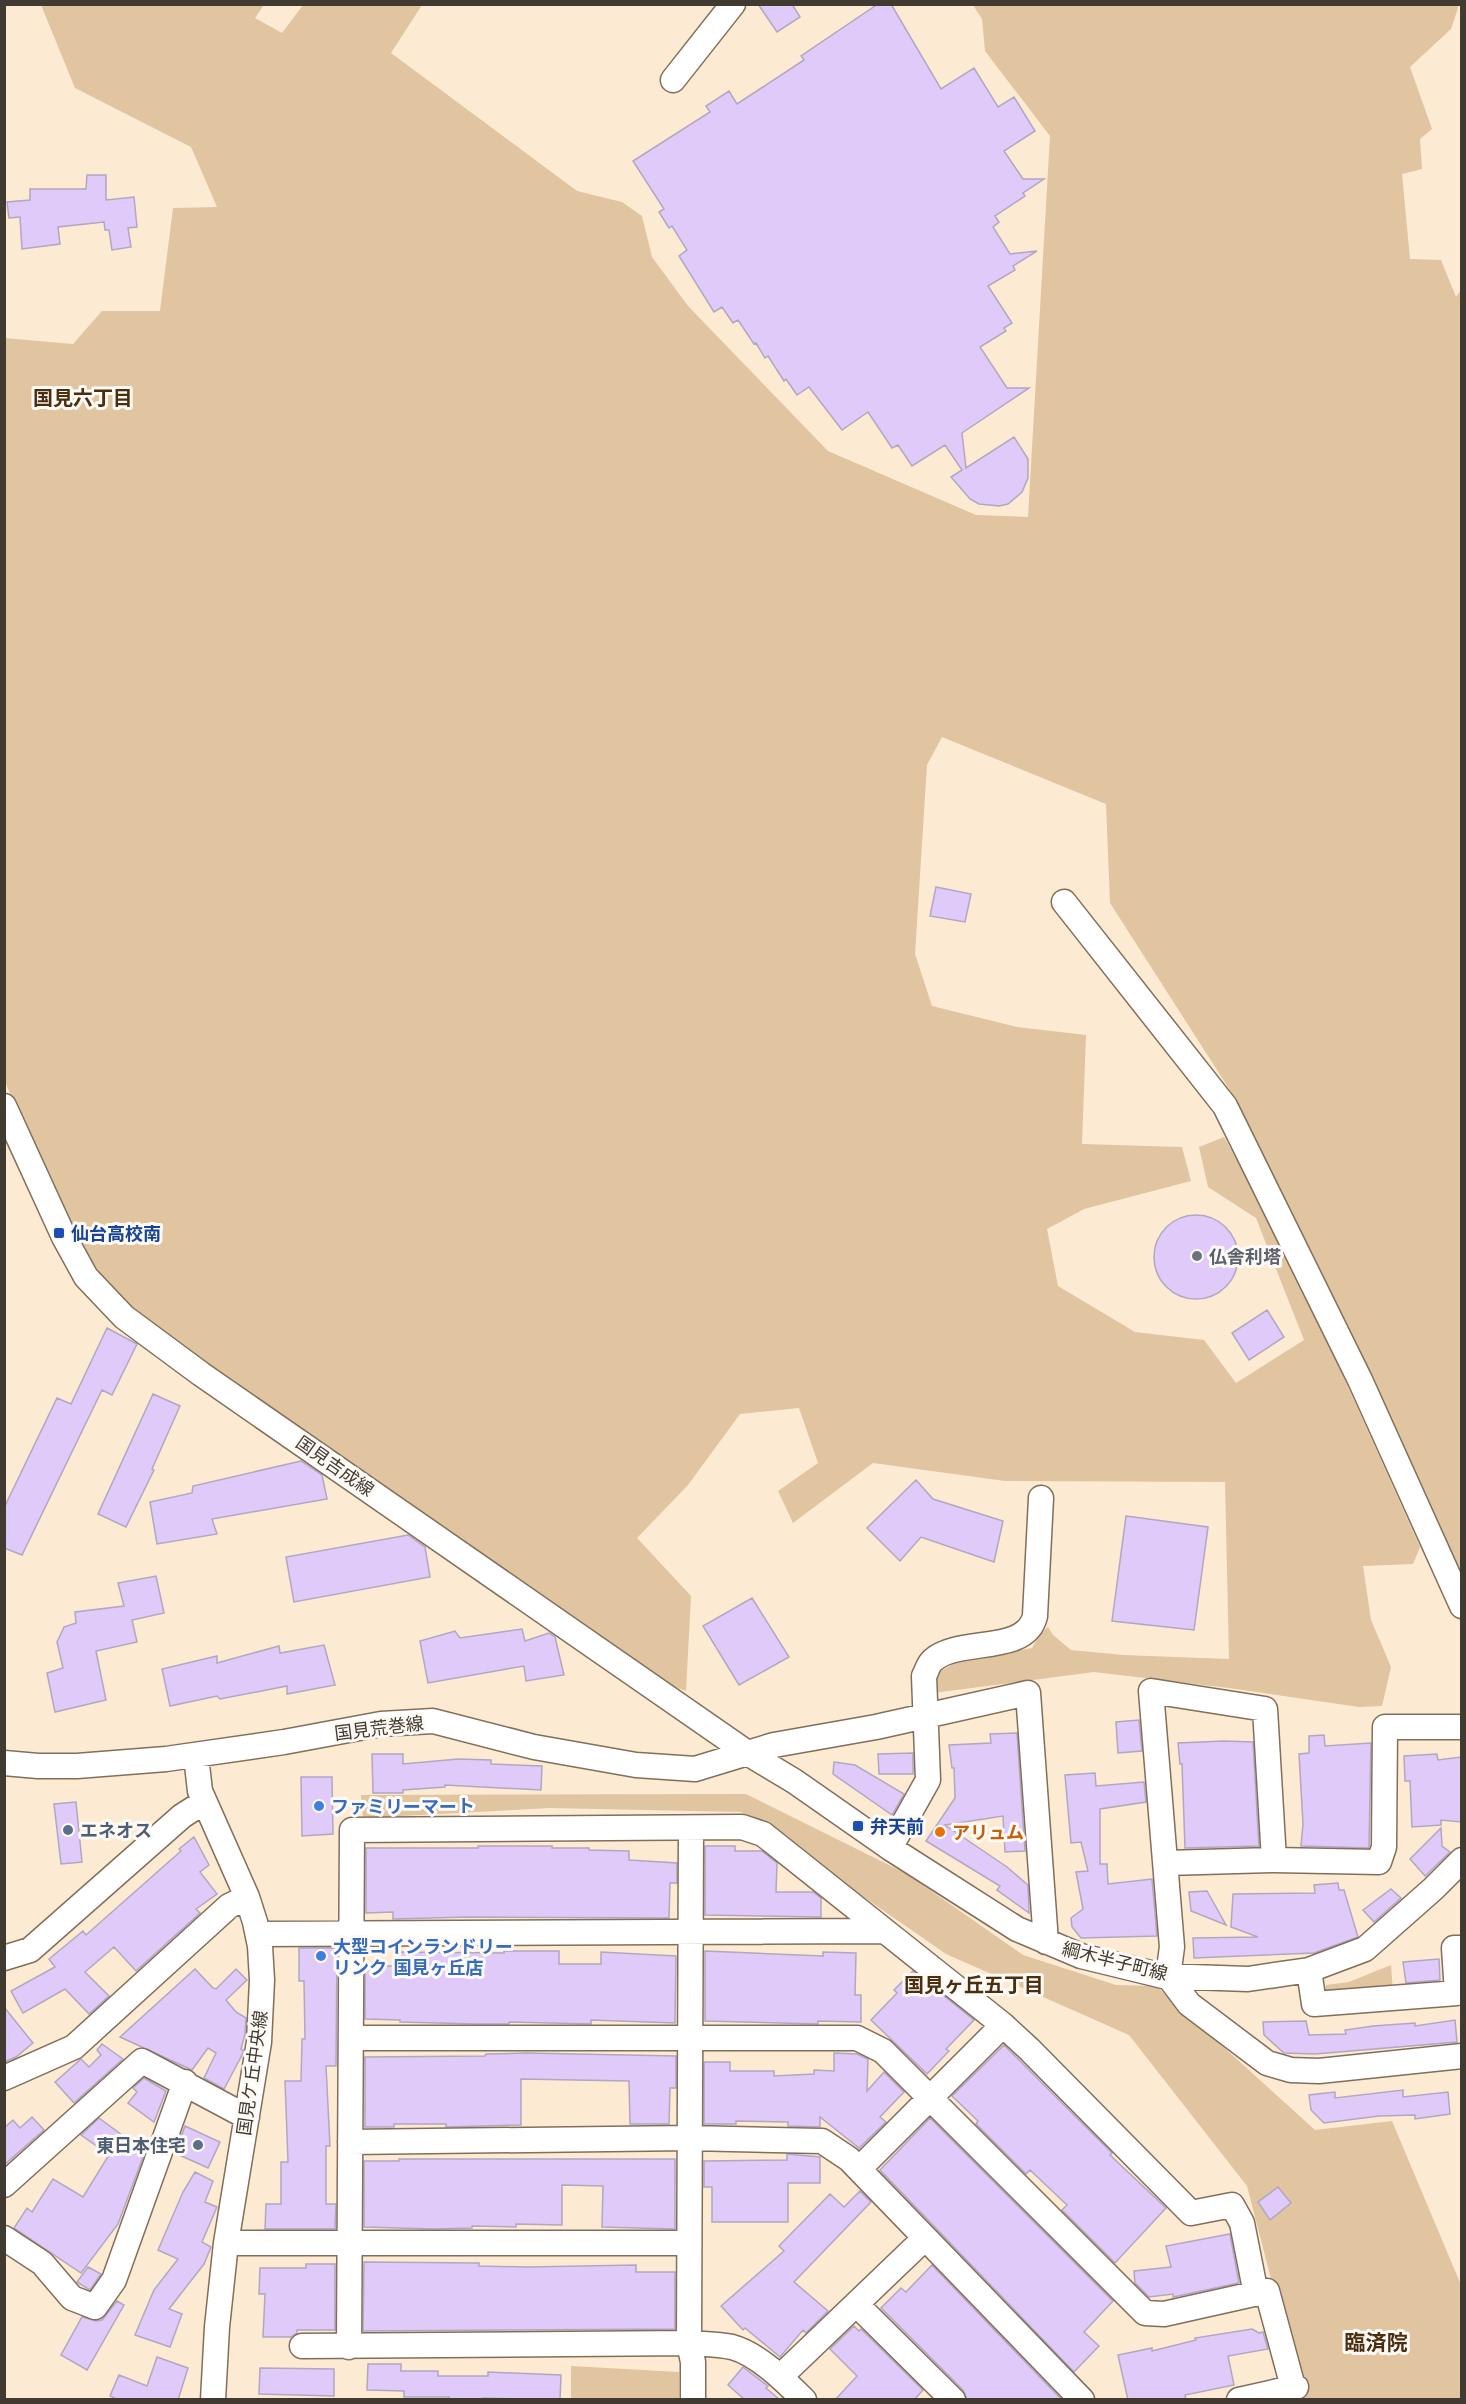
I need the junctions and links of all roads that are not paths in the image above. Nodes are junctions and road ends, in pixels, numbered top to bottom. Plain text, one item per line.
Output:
1 (720, 9) edge
2 (673, 80) dead end
3 (1064, 902) dead end
4 (4, 1106) edge
5 (1041, 1498) dead end
6 (1461, 1606) edge
7 (926, 1716) junction
8 (1461, 1727) edge
9 (749, 1754) junction
10 (196, 1756) junction
11 (4, 1763) edge
12 (204, 1802) junction
13 (691, 1829) junction
14 (890, 1848) junction
15 (1274, 1860) junction
16 (1166, 1863) junction
17 (1456, 1870) edge
18 (247, 1897) junction
19 (884, 1931) junction
20 (690, 1932) junction
21 (351, 1933) junction
22 (258, 1934) junction
23 (1046, 1942) junction
24 (1461, 1948) edge
25 (4, 1958) edge
26 (1310, 1970) junction
27 (1168, 1976) junction
28 (1003, 2025) junction
29 (351, 2038) junction
30 (689, 2039) junction
31 (1461, 2056) edge
32 (4, 2078) edge
33 (184, 2082) junction
34 (931, 2097) junction
35 (247, 2117) junction
36 (689, 2138) junction
37 (350, 2142) junction
38 (859, 2169) junction
39 (4, 2185) edge
40 (4, 2238) edge
41 (925, 2238) junction
42 (226, 2243) junction
43 (689, 2243) junction
44 (350, 2244) junction
45 (1256, 2294) junction
46 (856, 2304) junction
47 (689, 2343) junction
48 (302, 2346) dead end
49 (350, 2347) junction
50 (781, 2376) junction
51 (213, 2400) edge
52 (693, 2400) edge
53 (804, 2400) edge
54 (953, 2400) edge
55 (1082, 2400) edge
56 (1239, 2400) edge

1 - 2 street
3 - 6 street
4 - 9 street, 国見吉成線
5 - 7 street
7 - 9 street, 国見荒巻線
7 - 14 street
7 - 23 street, 国見荒巻線
8 - 15 street
9 - 10 street, 国見荒巻線
9 - 14 street, 綱木半子町線
10 - 11 street, 国見荒巻線
10 - 12 street, 国見ケ丘中央線
12 - 18 street, 国見ケ丘中央線
12 - 25 street
13 - 19 street
13 - 20 street
13 - 21 street
14 - 23 street, 綱木半子町線
15 - 16 street
15 - 16 street
16 - 27 street
17 - 26 street, 綱木半子町線
18 - 22 street, 国見ケ丘中央線
18 - 32 street
19 - 20 street
19 - 28 street
20 - 21 street
20 - 30 street
21 - 22 street
21 - 29 street
22 - 35 street, 国見ケ丘中央線
23 - 27 street, 綱木半子町線
24 - 26 street
26 - 27 street, 綱木半子町線
27 - 31 street
28 - 34 street
28 - 45 street
29 - 30 street
29 - 37 street
30 - 34 street
30 - 36 street
33 - 35 street
33 - 39 street
33 - 40 street
34 - 38 street
34 - 45 street
35 - 42 street, 国見ケ丘中央線
36 - 37 street
36 - 38 street
36 - 43 street
37 - 44 street
38 - 41 street
41 - 46 street
41 - 55 street
42 - 44 street
42 - 51 street, 国見ケ丘中央線
43 - 44 street
43 - 47 street
44 - 49 street
45 - 56 street
46 - 50 street
46 - 54 street
47 - 49 street
47 - 50 street
47 - 52 street
48 - 49 street
50 - 53 street

